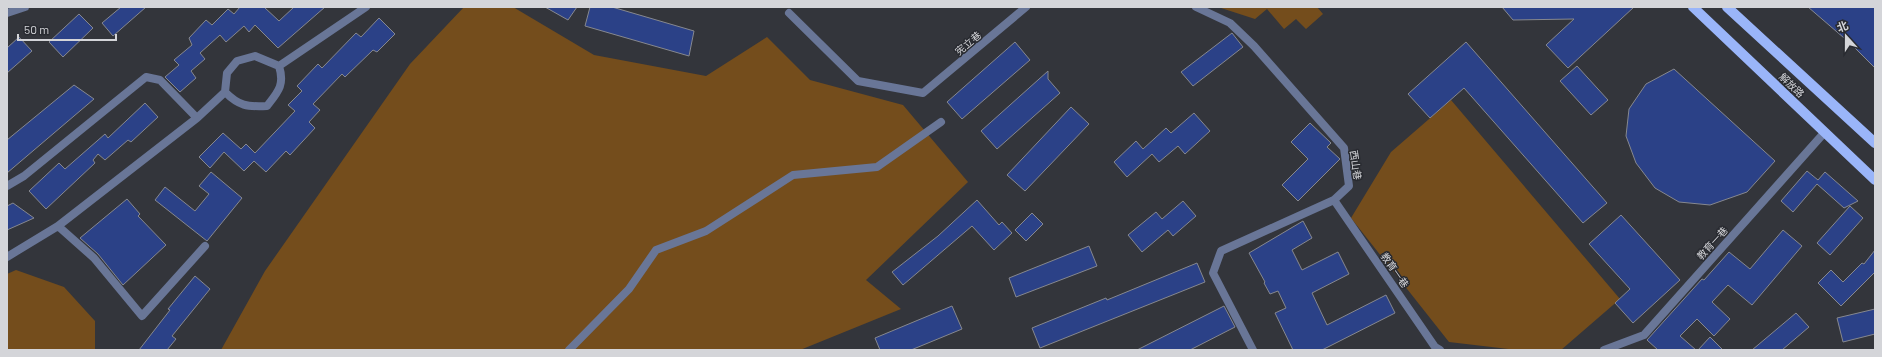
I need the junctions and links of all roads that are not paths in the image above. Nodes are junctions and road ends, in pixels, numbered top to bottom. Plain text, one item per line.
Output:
1 (25, 7) edge
2 (366, 7) edge
3 (1026, 7) edge
4 (1196, 7) edge
5 (1693, 7) edge
6 (1727, 7) edge
7 (789, 12) dead end
8 (7, 13) edge
9 (279, 66) junction
10 (225, 92) junction
11 (197, 118) junction
12 (941, 122) dead end
13 (1824, 132) junction
14 (1875, 143) edge
15 (1875, 180) edge
16 (7, 186) edge
17 (1334, 200) junction
18 (58, 226) junction
19 (205, 246) dead end
20 (7, 257) edge
21 (569, 350) edge
22 (1253, 350) edge
23 (1440, 350) edge
24 (1604, 350) edge

1 - 8 street
2 - 9 street
3 - 7 street, 宪立巷
4 - 17 street, 西山巷
5 - 13 main road, 解放路
6 - 14 main road, 解放路
9 - 10 street
9 - 10 street
10 - 11 street
11 - 16 street
11 - 18 street
12 - 21 street
13 - 15 main road, 解放路
13 - 24 street, 教育一巷
17 - 22 street, 西山巷
17 - 23 street, 教育一巷
18 - 19 street
18 - 20 street

